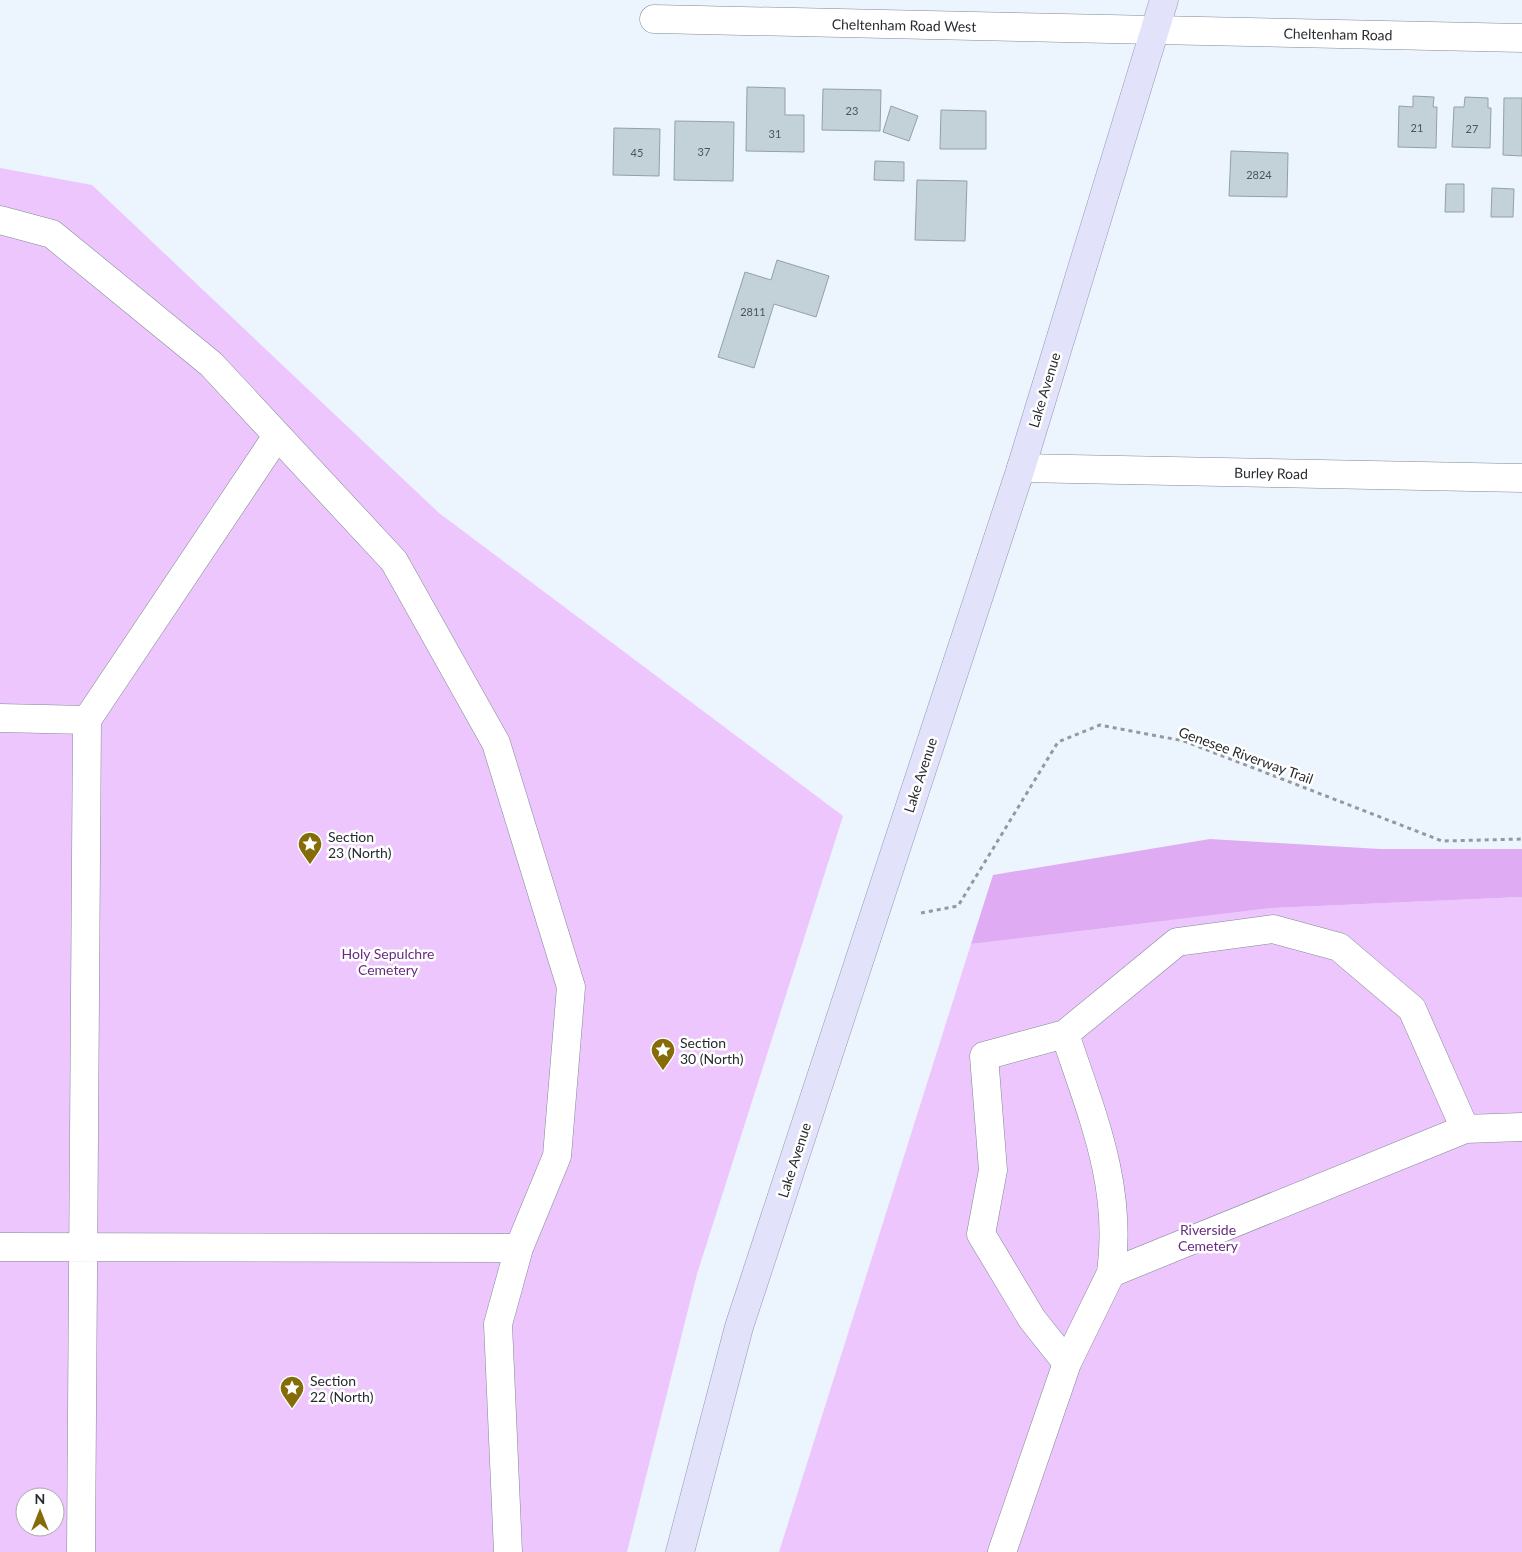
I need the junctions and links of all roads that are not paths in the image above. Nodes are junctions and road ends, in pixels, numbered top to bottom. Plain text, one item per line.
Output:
1 (1164, 0) edge
2 (654, 19) dead end
3 (1154, 30) junction
4 (1522, 38) edge
5 (0, 220) edge
6 (277, 436) junction
7 (1021, 468) junction
8 (1522, 478) edge
9 (0, 718) edge
10 (87, 720) junction
11 (1065, 1034) junction
12 (1522, 1127) edge
13 (1465, 1129) junction
14 (0, 1247) edge
15 (83, 1247) junction
16 (519, 1248) junction
17 (1111, 1273) junction
18 (1067, 1363) junction
19 (81, 1552) edge
20 (508, 1552) edge
21 (680, 1552) edge
22 (1002, 1552) edge

1 - 3 main road, Lake Avenue
2 - 3 street, Cheltenham Road West
3 - 4 street, Cheltenham Road
3 - 7 main road, Lake Avenue
5 - 6 street
6 - 10 street
6 - 16 street
7 - 8 street, Burley Road
7 - 21 main road, Lake Avenue
9 - 10 street
10 - 15 street
11 - 13 street
11 - 17 street
11 - 18 street
12 - 13 street
13 - 17 street
14 - 15 street
15 - 16 street
15 - 19 street
16 - 20 street
17 - 18 street
18 - 22 street

